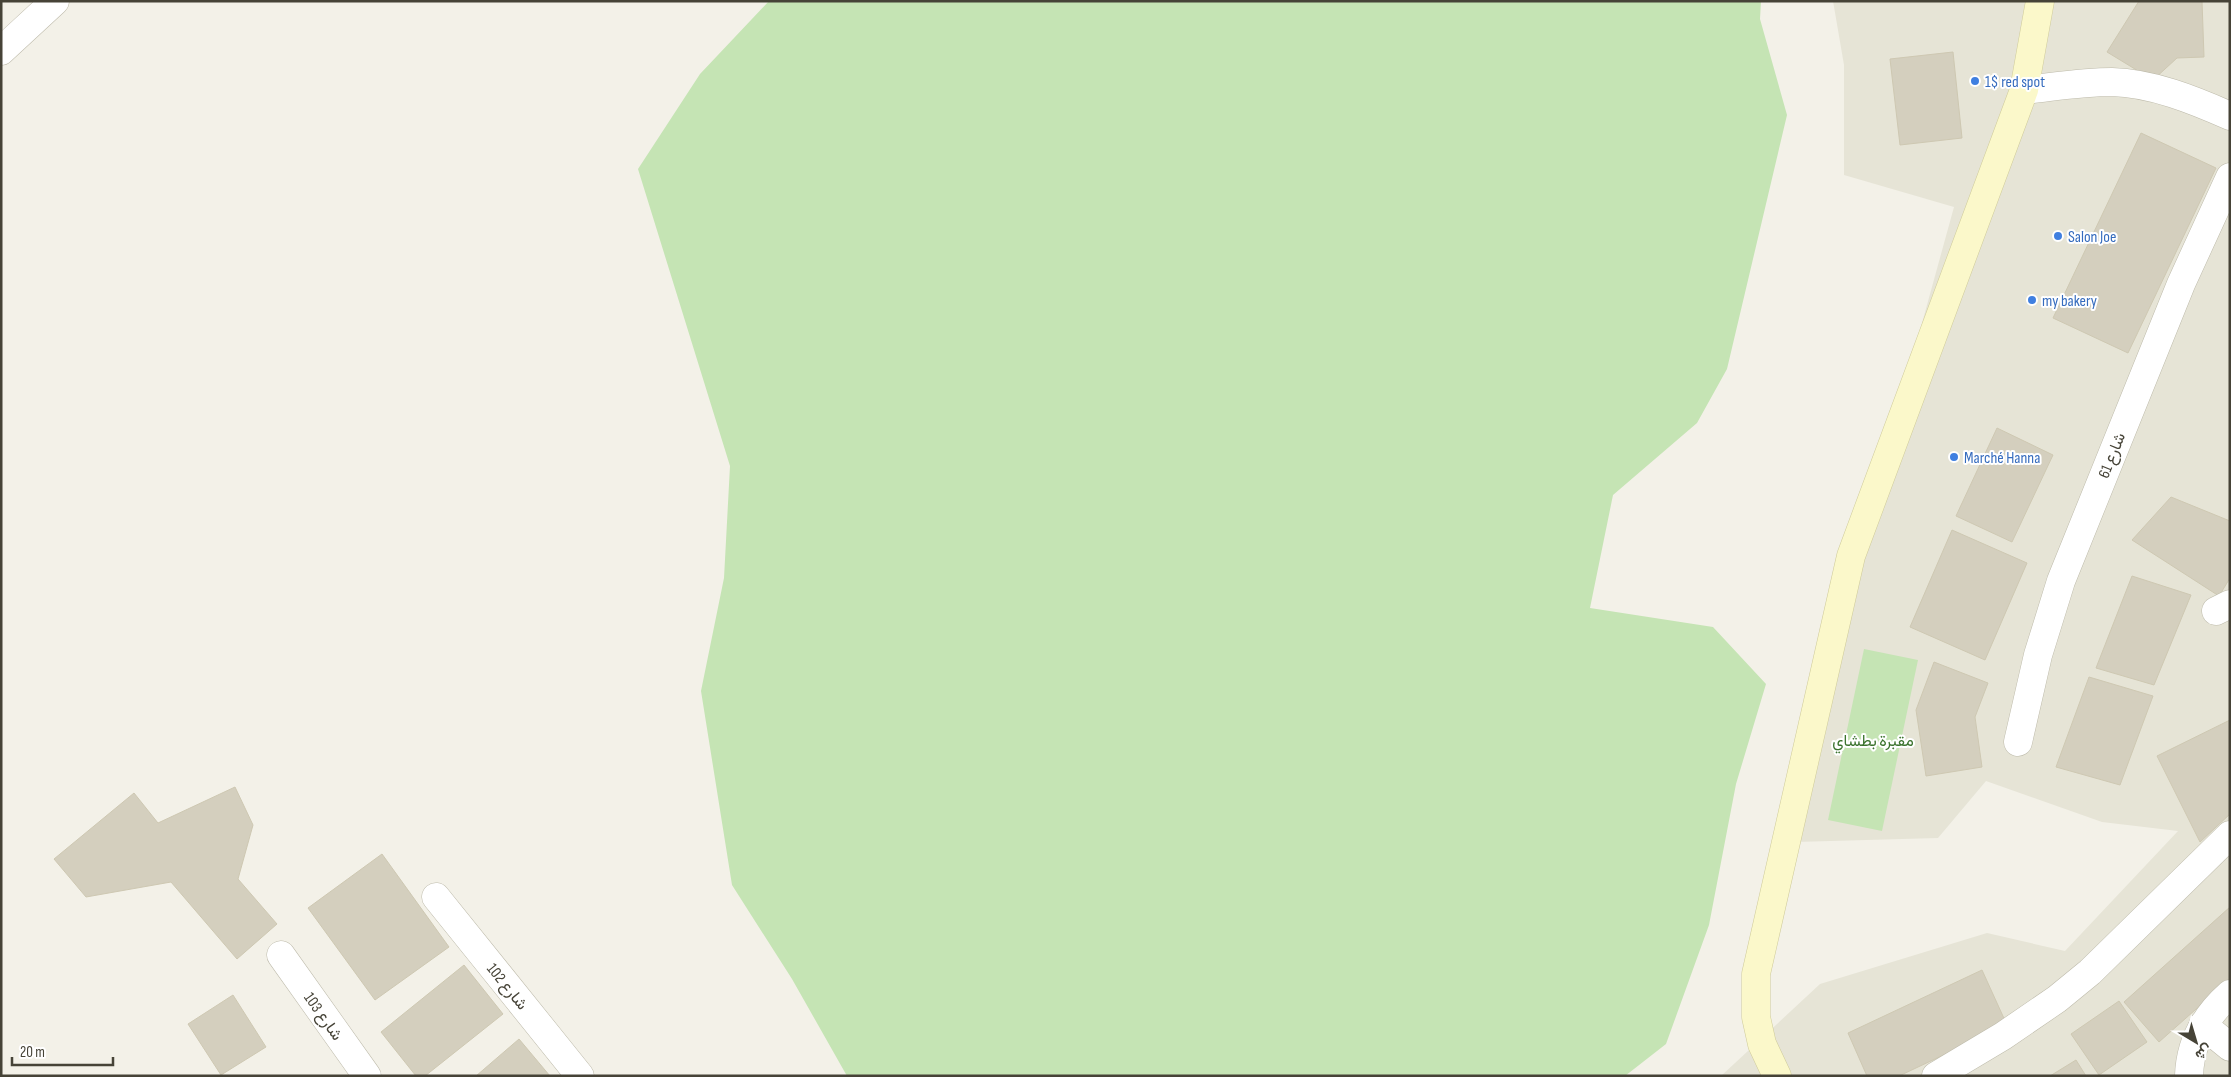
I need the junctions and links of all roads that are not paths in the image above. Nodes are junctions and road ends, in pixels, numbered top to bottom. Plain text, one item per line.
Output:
1 (56, 1) edge
2 (2040, 1) edge
3 (1, 51) edge
4 (2024, 90) junction
5 (2230, 116) edge
6 (2230, 177) edge
7 (2018, 742) dead end
8 (2230, 835) edge
9 (436, 897) dead end
10 (281, 955) dead end
11 (2230, 994) edge
12 (2203, 1025) junction
13 (2230, 1047) edge
14 (367, 1076) edge
15 (580, 1076) edge
16 (1777, 1076) edge
17 (1936, 1076) edge
18 (2189, 1076) edge

1 - 3 street
2 - 4 main road
4 - 5 street
4 - 16 main road
6 - 7 street, شارع 61
8 - 17 street
9 - 15 street, شارع 102
10 - 14 street, شارع 103
11 - 12 street
12 - 13 street
12 - 18 street

